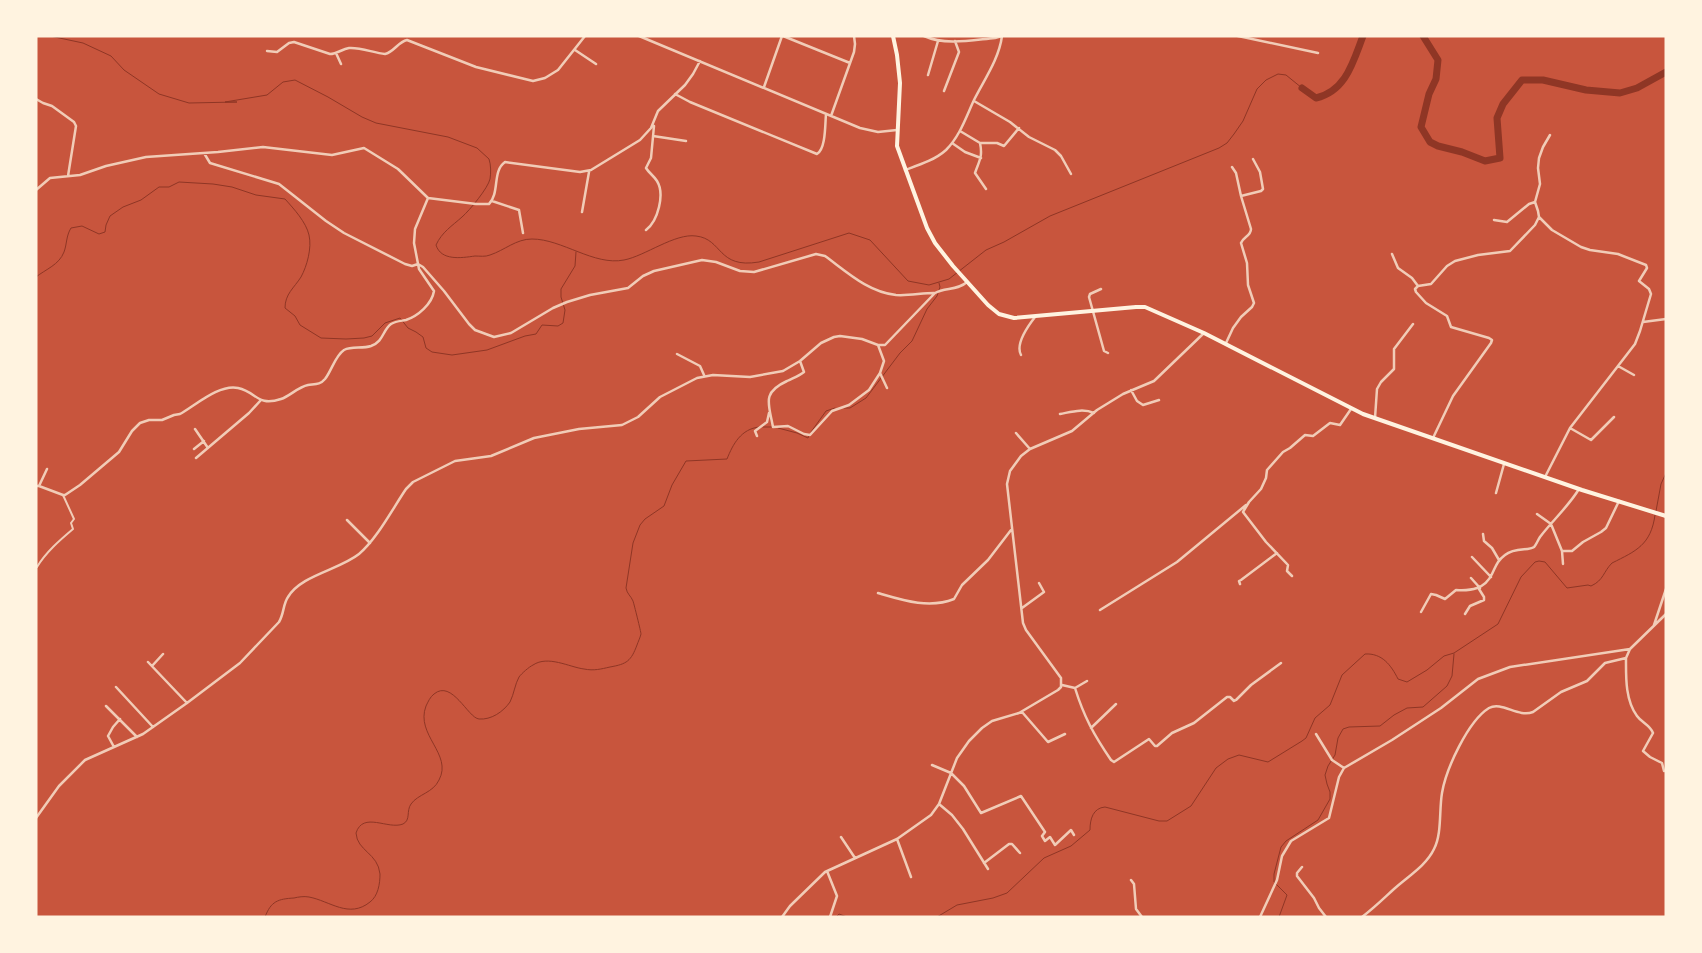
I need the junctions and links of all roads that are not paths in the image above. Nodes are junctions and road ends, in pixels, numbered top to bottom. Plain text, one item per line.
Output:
1 (585, 36) edge
2 (639, 36) edge
3 (783, 36) edge
4 (854, 36) edge
5 (893, 36) edge
6 (924, 36) edge
7 (1002, 36) edge
8 (1238, 36) edge
9 (992, 37) edge
10 (938, 41) junction
11 (955, 41) junction
12 (575, 50) junction
13 (267, 51) dead end
14 (336, 53) junction
15 (1318, 53) dead end
16 (700, 61) junction
17 (850, 63) junction
18 (341, 64) dead end
19 (596, 64) dead end
20 (928, 75) dead end
21 (764, 87) junction
22 (944, 91) dead end
23 (675, 94) junction
24 (36, 99) edge
25 (974, 101) junction
26 (826, 114) junction
27 (831, 116) junction
28 (654, 122) junction
29 (1019, 128) junction
30 (897, 130) junction
31 (960, 131) junction
32 (653, 136) junction
33 (1550, 136) dead end
34 (686, 141) dead end
35 (952, 143) junction
36 (980, 143) junction
37 (204, 153) junction
38 (981, 158) junction
39 (1254, 159) dead end
40 (1232, 167) dead end
41 (905, 170) junction
42 (589, 171) junction
43 (1071, 174) dead end
44 (68, 176) junction
45 (986, 189) dead end
46 (36, 190) edge
47 (1240, 196) junction
48 (428, 198) junction
49 (492, 201) junction
50 (1535, 202) junction
51 (582, 212) dead end
52 (1539, 217) junction
53 (1494, 220) dead end
54 (646, 230) dead end
55 (523, 233) dead end
56 (1392, 254) dead end
57 (418, 264) junction
58 (966, 281) junction
59 (1418, 286) junction
60 (1101, 289) dead end
61 (934, 294) junction
62 (1093, 311) junction
63 (1036, 316) junction
64 (1666, 319) edge
65 (1643, 322) junction
66 (1413, 324) dead end
67 (1204, 333) junction
68 (878, 345) junction
69 (1226, 345) junction
70 (1108, 353) dead end
71 (677, 354) dead end
72 (1021, 355) dead end
73 (800, 361) junction
74 (1618, 366) junction
75 (880, 373) junction
76 (1634, 375) dead end
77 (704, 376) junction
78 (888, 388) dead end
79 (1131, 390) junction
80 (261, 400) junction
81 (1159, 400) dead end
82 (1352, 409) junction
83 (769, 411) junction
84 (1094, 413) junction
85 (1060, 414) dead end
86 (1614, 417) dead end
87 (1375, 418) junction
88 (1570, 428) junction
89 (195, 429) dead end
90 (1016, 433) dead end
91 (757, 436) dead end
92 (1433, 438) junction
93 (204, 441) junction
94 (208, 448) junction
95 (194, 449) dead end
96 (1030, 449) junction
97 (196, 458) dead end
98 (1504, 464) junction
99 (47, 469) dead end
100 (1545, 477) junction
101 (37, 486) edge
102 (1579, 489) junction
103 (1496, 493) dead end
104 (63, 496) junction
105 (1619, 501) junction
106 (1249, 502) junction
107 (1537, 514) dead end
108 (1666, 516) edge
109 (347, 520) dead end
110 (1551, 524) junction
111 (1011, 530) junction
112 (1483, 534) dead end
113 (370, 543) junction
114 (1562, 551) junction
115 (1277, 553) junction
116 (1472, 557) dead end
117 (1498, 560) junction
118 (1563, 564) dead end
119 (37, 567) edge
120 (1292, 576) dead end
121 (1491, 577) junction
122 (1471, 578) dead end
123 (1039, 583) dead end
124 (1240, 584) dead end
125 (1479, 588) junction
126 (1666, 589) edge
127 (878, 593) dead end
128 (1021, 609) junction
129 (1100, 610) dead end
130 (1421, 612) dead end
131 (1465, 614) dead end
132 (1666, 614) edge
133 (1654, 626) junction
134 (1630, 649) junction
135 (163, 654) dead end
136 (1626, 658) junction
137 (148, 662) dead end
138 (1281, 663) dead end
139 (152, 666) junction
140 (1087, 680) dead end
141 (1062, 685) junction
142 (116, 687) dead end
143 (1075, 688) junction
144 (187, 703) junction
145 (1116, 704) dead end
146 (106, 706) dead end
147 (1022, 711) junction
148 (120, 719) junction
149 (153, 727) junction
150 (1091, 728) junction
151 (1065, 734) dead end
152 (1316, 734) dead end
153 (137, 737) junction
154 (114, 747) junction
155 (932, 766) dead end
156 (1344, 768) junction
157 (1664, 771) dead end
158 (951, 773) junction
159 (939, 804) junction
160 (36, 818) edge
161 (1074, 835) dead end
162 (841, 837) dead end
163 (897, 839) junction
164 (1020, 853) dead end
165 (855, 858) junction
166 (984, 863) junction
167 (1302, 867) dead end
168 (988, 869) dead end
169 (827, 871) junction
170 (911, 877) dead end
171 (1131, 880) dead end
172 (782, 917) edge
173 (830, 917) edge
174 (1142, 917) edge
175 (1260, 917) edge
176 (1326, 917) edge
177 (1362, 917) edge

1 - 12 street
2 - 16 street
3 - 17 street
3 - 21 street
4 - 17 street
5 - 30 highway
6 - 10 street
7 - 9 street
7 - 25 street
8 - 15 street
9 - 11 street
10 - 11 street
10 - 20 street
11 - 22 street
12 - 14 street
12 - 19 street
13 - 14 street
14 - 18 street
16 - 21 street
16 - 23 street
17 - 27 street
21 - 26 street
23 - 26 street
23 - 28 street
24 - 44 street
25 - 29 street
25 - 31 street
26 - 27 street
27 - 30 street
28 - 32 street
28 - 42 street
29 - 36 street
29 - 43 street
30 - 41 highway
31 - 35 street
31 - 36 street
32 - 34 street
32 - 54 street
33 - 50 street
35 - 38 street
35 - 41 street
36 - 38 street
37 - 44 street
37 - 48 street
37 - 57 street
38 - 45 street
39 - 47 street
40 - 47 street
41 - 58 highway
42 - 49 street
42 - 51 street
44 - 46 street
47 - 69 street
48 - 49 street
48 - 57 street
49 - 55 street
50 - 52 street
50 - 53 street
52 - 59 street
52 - 65 street
56 - 59 street
57 - 61 street
57 - 80 street
58 - 61 street
58 - 63 highway
59 - 92 street
60 - 62 street
61 - 68 street
62 - 63 highway
62 - 67 highway
62 - 70 street
63 - 72 street
64 - 65 street
65 - 74 street
66 - 87 street
67 - 69 highway
67 - 79 street
68 - 73 street
68 - 75 street
69 - 82 highway
71 - 77 street
73 - 77 street
73 - 83 street
74 - 76 street
74 - 88 street
75 - 78 street
75 - 83 street
77 - 113 street
79 - 81 street
79 - 84 street
80 - 94 street
80 - 104 street
82 - 87 highway
82 - 106 street
83 - 91 street
84 - 85 street
84 - 96 street
86 - 88 street
87 - 92 highway
88 - 100 street
89 - 93 street
90 - 96 street
92 - 98 highway
93 - 94 street
93 - 95 street
94 - 97 street
96 - 111 street
98 - 100 highway
98 - 103 street
99 - 101 street
100 - 102 highway
101 - 104 street
102 - 105 highway
102 - 110 street
104 - 119 street
105 - 108 highway
105 - 114 street
106 - 115 street
106 - 129 street
107 - 110 street
109 - 113 street
110 - 114 street
110 - 117 street
111 - 127 street
111 - 128 street
112 - 117 street
113 - 144 street
114 - 118 street
115 - 120 street
115 - 124 street
116 - 121 street
117 - 121 street
121 - 125 street
122 - 125 street
123 - 128 street
125 - 130 street
125 - 131 street
126 - 133 street
128 - 141 street
132 - 133 street
133 - 134 street
134 - 136 street
134 - 156 street
135 - 139 street
136 - 157 street
136 - 177 street
137 - 139 street
138 - 150 street
139 - 144 street
140 - 143 street
141 - 143 street
141 - 147 street
142 - 149 street
143 - 150 street
144 - 149 street
145 - 150 street
146 - 148 street
147 - 151 street
147 - 158 street
148 - 153 street
148 - 154 street
149 - 153 street
152 - 156 street
153 - 154 street
154 - 160 street
155 - 158 street
156 - 175 street
158 - 159 street
158 - 161 street
159 - 163 street
159 - 166 street
162 - 165 street
163 - 165 street
163 - 170 street
164 - 166 street
165 - 169 street
166 - 168 street
167 - 176 street
169 - 172 street
169 - 173 street
171 - 174 street

